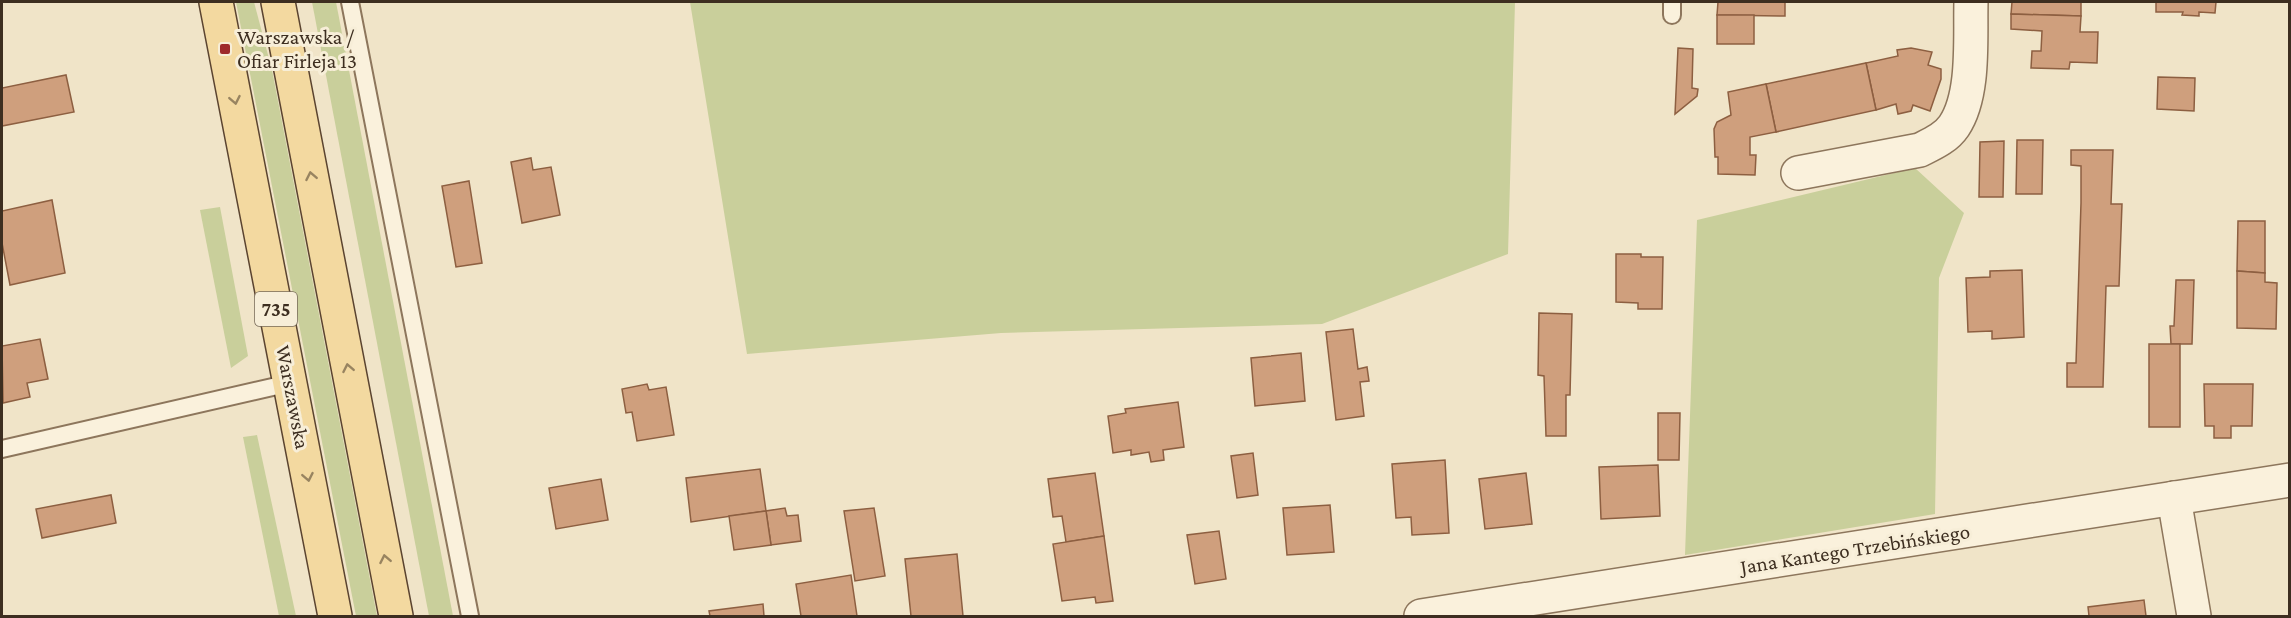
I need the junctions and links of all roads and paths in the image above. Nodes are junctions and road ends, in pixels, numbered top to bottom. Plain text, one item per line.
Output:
1 (216, 2) edge
2 (278, 2) edge
3 (350, 2) edge
4 (1971, 2) edge
5 (1798, 173) dead end
6 (290, 383) junction
7 (2, 449) edge
8 (2289, 480) edge
9 (2174, 498) junction
10 (1576, 605) edge
11 (335, 616) edge
12 (396, 616) edge
13 (470, 616) edge
14 (1421, 616) edge
15 (2194, 616) edge

1 -> 6 main road, Warszawska / 735
12 -> 2 main road
3 - 13 lane
4 - 5 street
6 - 7 lane
6 -> 11 main road, Warszawska / 735
8 - 9 street, Jana Kantego Trzebińskiego
9 - 10 street, Jana Kantego Trzebińskiego
9 - 15 street
10 - 14 street, Jana Kantego Trzebińskiego

